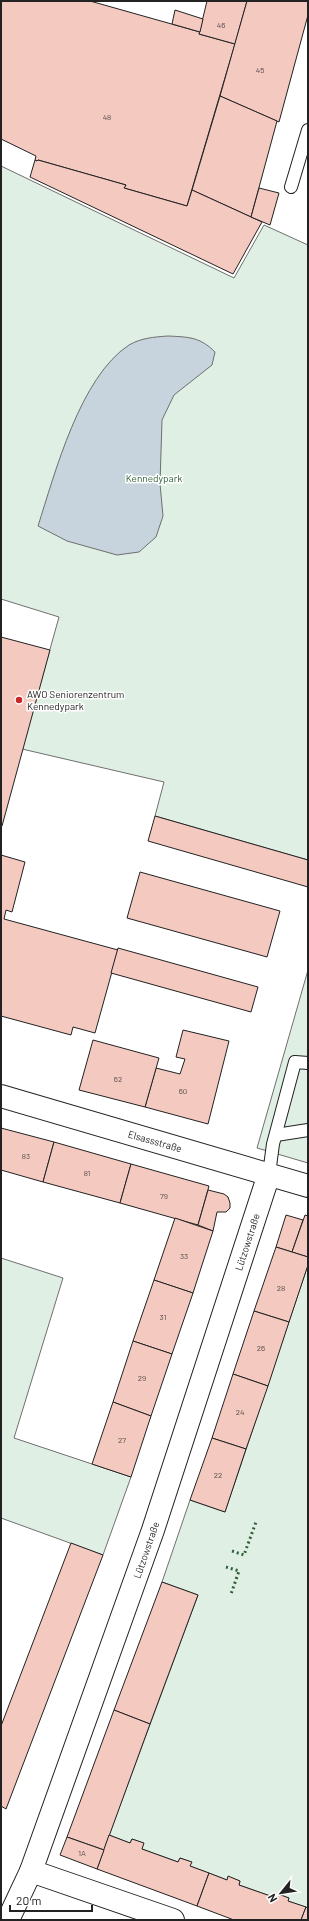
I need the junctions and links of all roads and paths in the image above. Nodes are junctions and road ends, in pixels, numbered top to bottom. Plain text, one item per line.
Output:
1 (308, 130) edge
2 (291, 187) dead end
3 (308, 1063) edge
4 (1, 1096) edge
5 (308, 1130) edge
6 (276, 1135) junction
7 (269, 1174) junction
8 (308, 1186) edge
9 (31, 1871) junction
10 (8, 1920) edge
11 (172, 1920) edge

1 - 2 lane
3 - 6 lane
4 - 7 street, Elsassstraße
5 - 6 lane
6 - 7 lane
7 - 8 street, Elsassstraße
7 - 9 street, Lützowstraße
9 - 10 street, Lützowstraße
9 - 11 street

